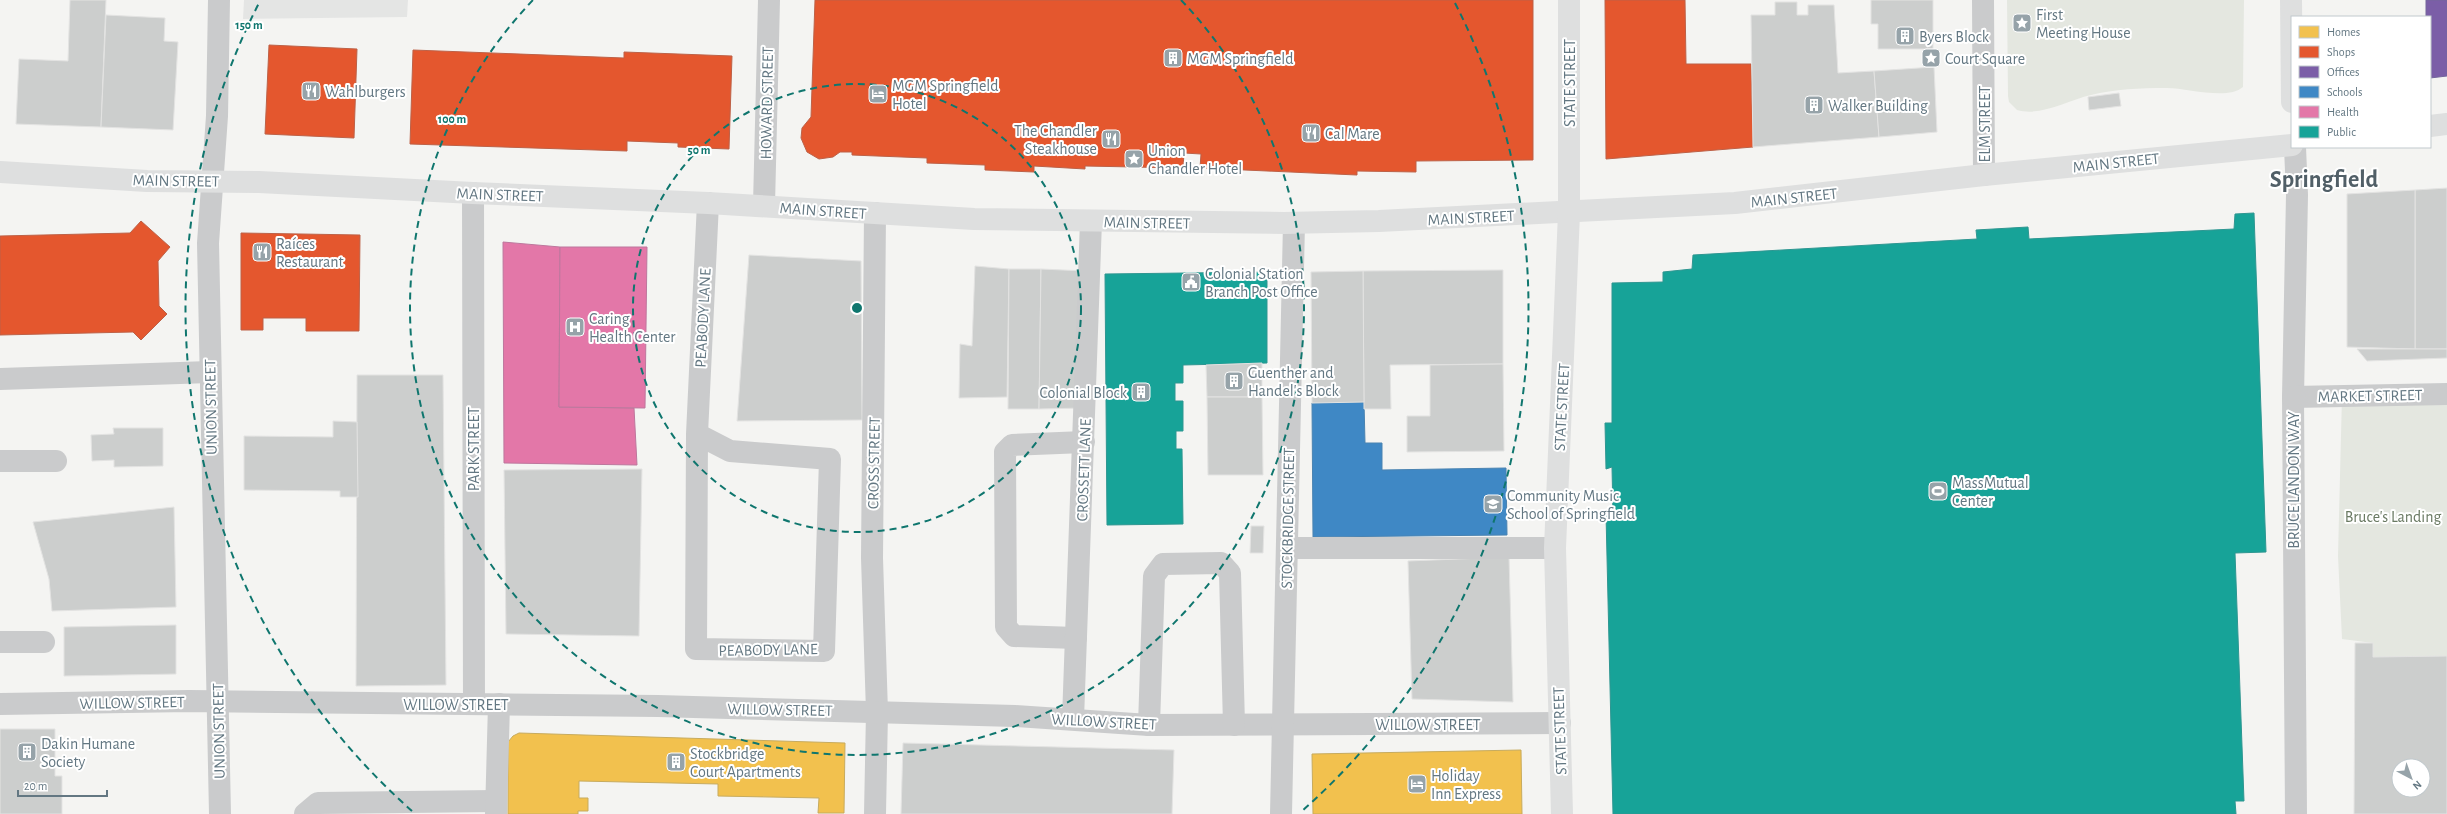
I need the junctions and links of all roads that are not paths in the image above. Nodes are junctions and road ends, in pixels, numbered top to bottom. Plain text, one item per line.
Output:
1 (219, 0) edge
2 (768, 0) edge
3 (1569, 0) edge
4 (1983, 0) edge
5 (2290, 0) edge
6 (2291, 51) edge
7 (2447, 124) edge
8 (2431, 126) edge
9 (2291, 144) edge
10 (2295, 148) edge
11 (0, 172) edge
12 (1984, 175) junction
13 (212, 181) junction
14 (472, 193) junction
15 (708, 203) junction
16 (764, 205) junction
17 (1569, 212) junction
18 (875, 213) junction
19 (1091, 221) junction
20 (1294, 223) junction
21 (210, 372) junction
22 (0, 379) edge
23 (2447, 394) edge
24 (2292, 397) junction
25 (697, 434) junction
26 (1084, 442) junction
27 (0, 461) edge
28 (56, 461) dead end
29 (1287, 548) junction
30 (1554, 548) junction
31 (1076, 638) junction
32 (0, 642) edge
33 (44, 642) dead end
34 (218, 702) junction
35 (0, 704) edge
36 (474, 704) junction
37 (499, 704) junction
38 (877, 712) junction
39 (1073, 719) junction
40 (1560, 723) junction
41 (1149, 725) junction
42 (1234, 725) junction
43 (1282, 726) junction
44 (496, 808) edge
45 (220, 814) edge
46 (305, 814) edge
47 (875, 814) edge
48 (1281, 814) edge
49 (1562, 814) edge
50 (2296, 814) edge

1 - 13 street, UNION STREET
2 - 16 street, HOWARD STREET
3 - 17 main road, STATE STREET
4 - 12 street, ELM STREET
5 - 6 main road
7 - 8 main road
9 - 12 main road, MAIN STREET
10 - 24 street, BRUCE LANDON WAY
11 - 13 main road, MAIN STREET
12 - 17 main road, MAIN STREET
13 - 14 main road, MAIN STREET
13 - 21 street, UNION STREET
14 - 15 main road, MAIN STREET
14 - 36 street, PARK STREET
15 - 16 main road, MAIN STREET
15 - 25 street, PEABODY LANE
16 - 18 main road, MAIN STREET
17 - 20 main road, MAIN STREET
17 - 30 main road, STATE STREET
18 - 19 main road, MAIN STREET
18 - 38 street, CROSS STREET
19 - 20 main road, MAIN STREET
19 - 26 street, CROSSETT LANE
20 - 29 street, STOCKBRIDGE STREET
21 - 22 street
21 - 34 street, UNION STREET
23 - 24 street, MARKET STREET
24 - 50 street, BRUCE LANDON WAY
25 - 25 street, PEABODY LANE
26 - 31 street, CROSSETT LANE
26 - 31 street
27 - 28 street
29 - 30 street
29 - 43 street, STOCKBRIDGE STREET
30 - 40 main road, STATE STREET
31 - 39 street, CROSSETT LANE
32 - 33 street
34 - 35 street, WILLOW STREET
34 - 36 street, WILLOW STREET
34 - 45 street, UNION STREET
36 - 37 street, WILLOW STREET
37 - 38 street, WILLOW STREET
37 - 44 street
38 - 39 street, WILLOW STREET
38 - 47 street, CROSS STREET
39 - 41 street, WILLOW STREET
40 - 43 street, WILLOW STREET
40 - 49 main road, STATE STREET
41 - 42 street, WILLOW STREET
41 - 42 street
42 - 43 street, WILLOW STREET
43 - 48 street, STOCKBRIDGE STREET
44 - 46 street

